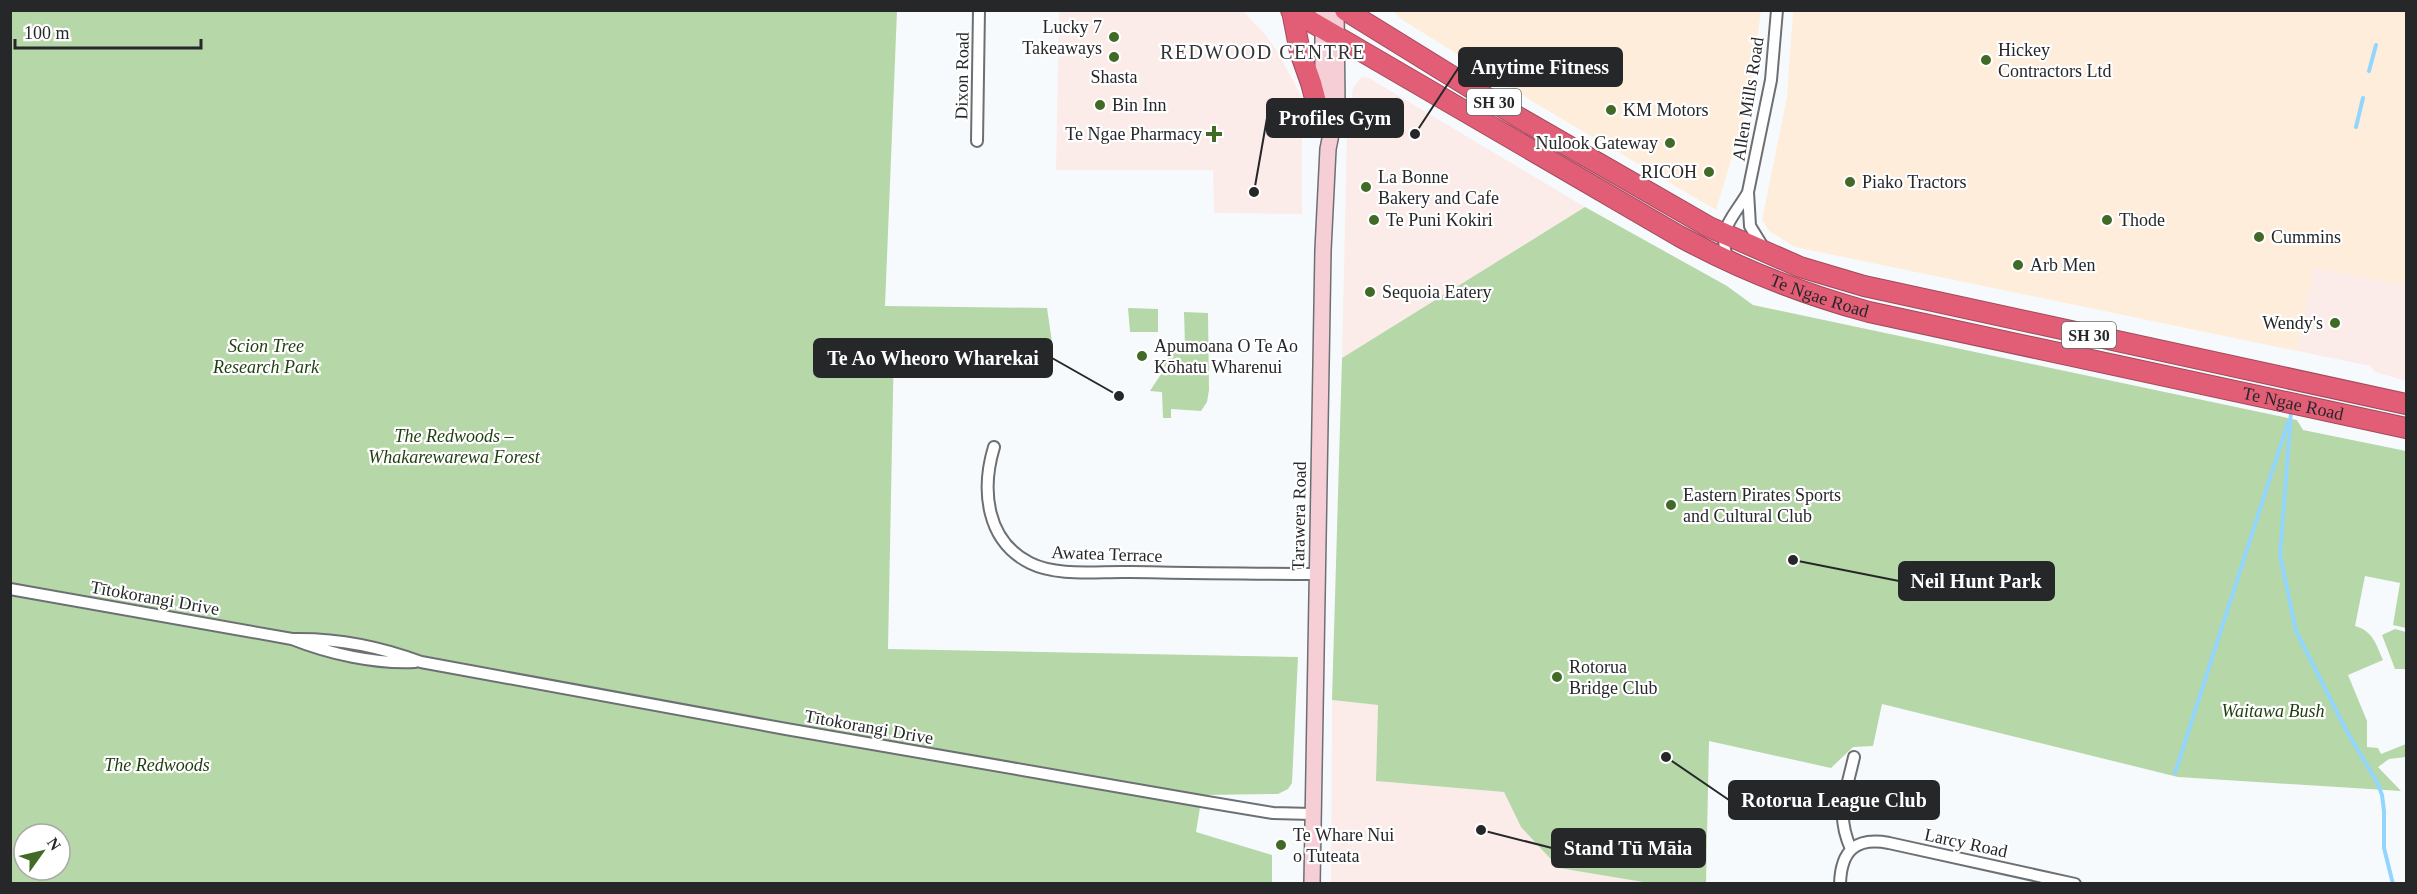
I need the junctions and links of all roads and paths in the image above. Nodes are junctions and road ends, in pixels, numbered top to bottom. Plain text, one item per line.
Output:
1 (979, 10) edge
2 (1336, 10) edge
3 (1345, 10) edge
4 (1777, 10) edge
5 (1292, 11) edge
6 (1328, 25) edge
7 (1322, 125) junction
8 (977, 141) dead end
9 (1328, 149) junction
10 (1748, 192) junction
11 (1720, 228) junction
12 (1773, 256) junction
13 (1728, 261) junction
14 (2406, 404) edge
15 (2406, 428) edge
16 (994, 447) dead end
17 (1318, 574) junction
18 (11, 589) edge
19 (1854, 757) dead end
20 (1312, 814) junction
21 (1851, 849) junction
22 (1312, 884) edge
23 (1840, 884) edge
24 (2075, 884) edge

1 - 8 street, Dixon Road
2 - 6 main road
3 - 11 highway, Te Ngae Road / SH 30
4 - 10 street, Allen Mills Road
5 - 6 highway, Te Ngae Road / SH 30
5 - 7 highway
6 - 7 main road, Tarawera Road
6 - 9 main road, Tarawera Road
6 - 13 highway, Te Ngae Road / SH 30
7 - 9 main road, Tarawera Road
9 - 17 main road, Tarawera Road
10 - 11 street, Allen Mills Road
10 - 12 street, Allen Mills Road
11 - 12 highway, Te Ngae Road / SH 30
11 - 13 street
12 - 14 highway, Te Ngae Road / SH 30
13 - 15 highway, Te Ngae Road / SH 30
16 - 17 street, Awatea Terrace
17 - 20 main road, Tarawera Road
18 - 20 street, Tītokorangi Drive
19 - 21 street
20 - 22 main road, Tarawera Road
21 - 23 street
21 - 24 street, Larcy Road

